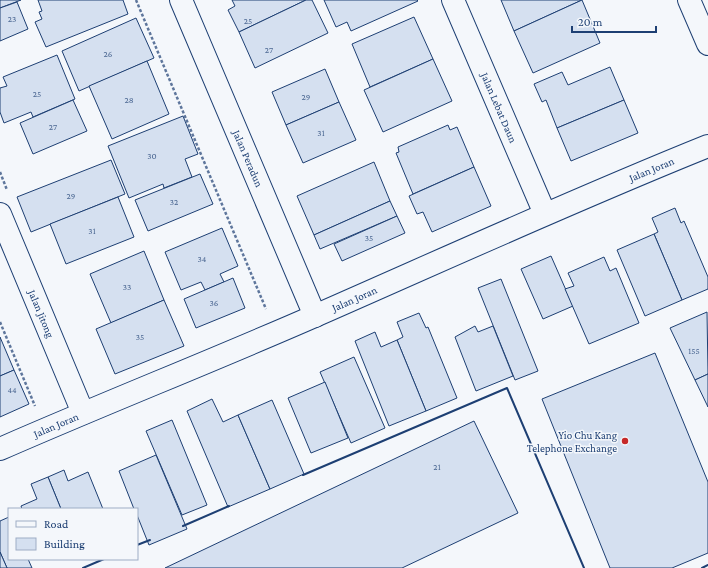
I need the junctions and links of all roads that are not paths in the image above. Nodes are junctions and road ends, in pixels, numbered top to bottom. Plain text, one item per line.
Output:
1 (181, 0) edge
2 (453, 0) edge
3 (688, 0) edge
4 (708, 44) edge
5 (708, 146) edge
6 (0, 214) edge
7 (545, 214) junction
8 (315, 316) junction
9 (83, 413) junction
10 (0, 449) edge

1 - 8 street, Jalan Peradun
2 - 7 street, Jalan Lebat Daun
3 - 4 street
5 - 7 street, Jalan Joran
6 - 9 street, Jalan Jitong
7 - 8 street, Jalan Joran
8 - 9 street, Jalan Joran
9 - 10 street, Jalan Joran

